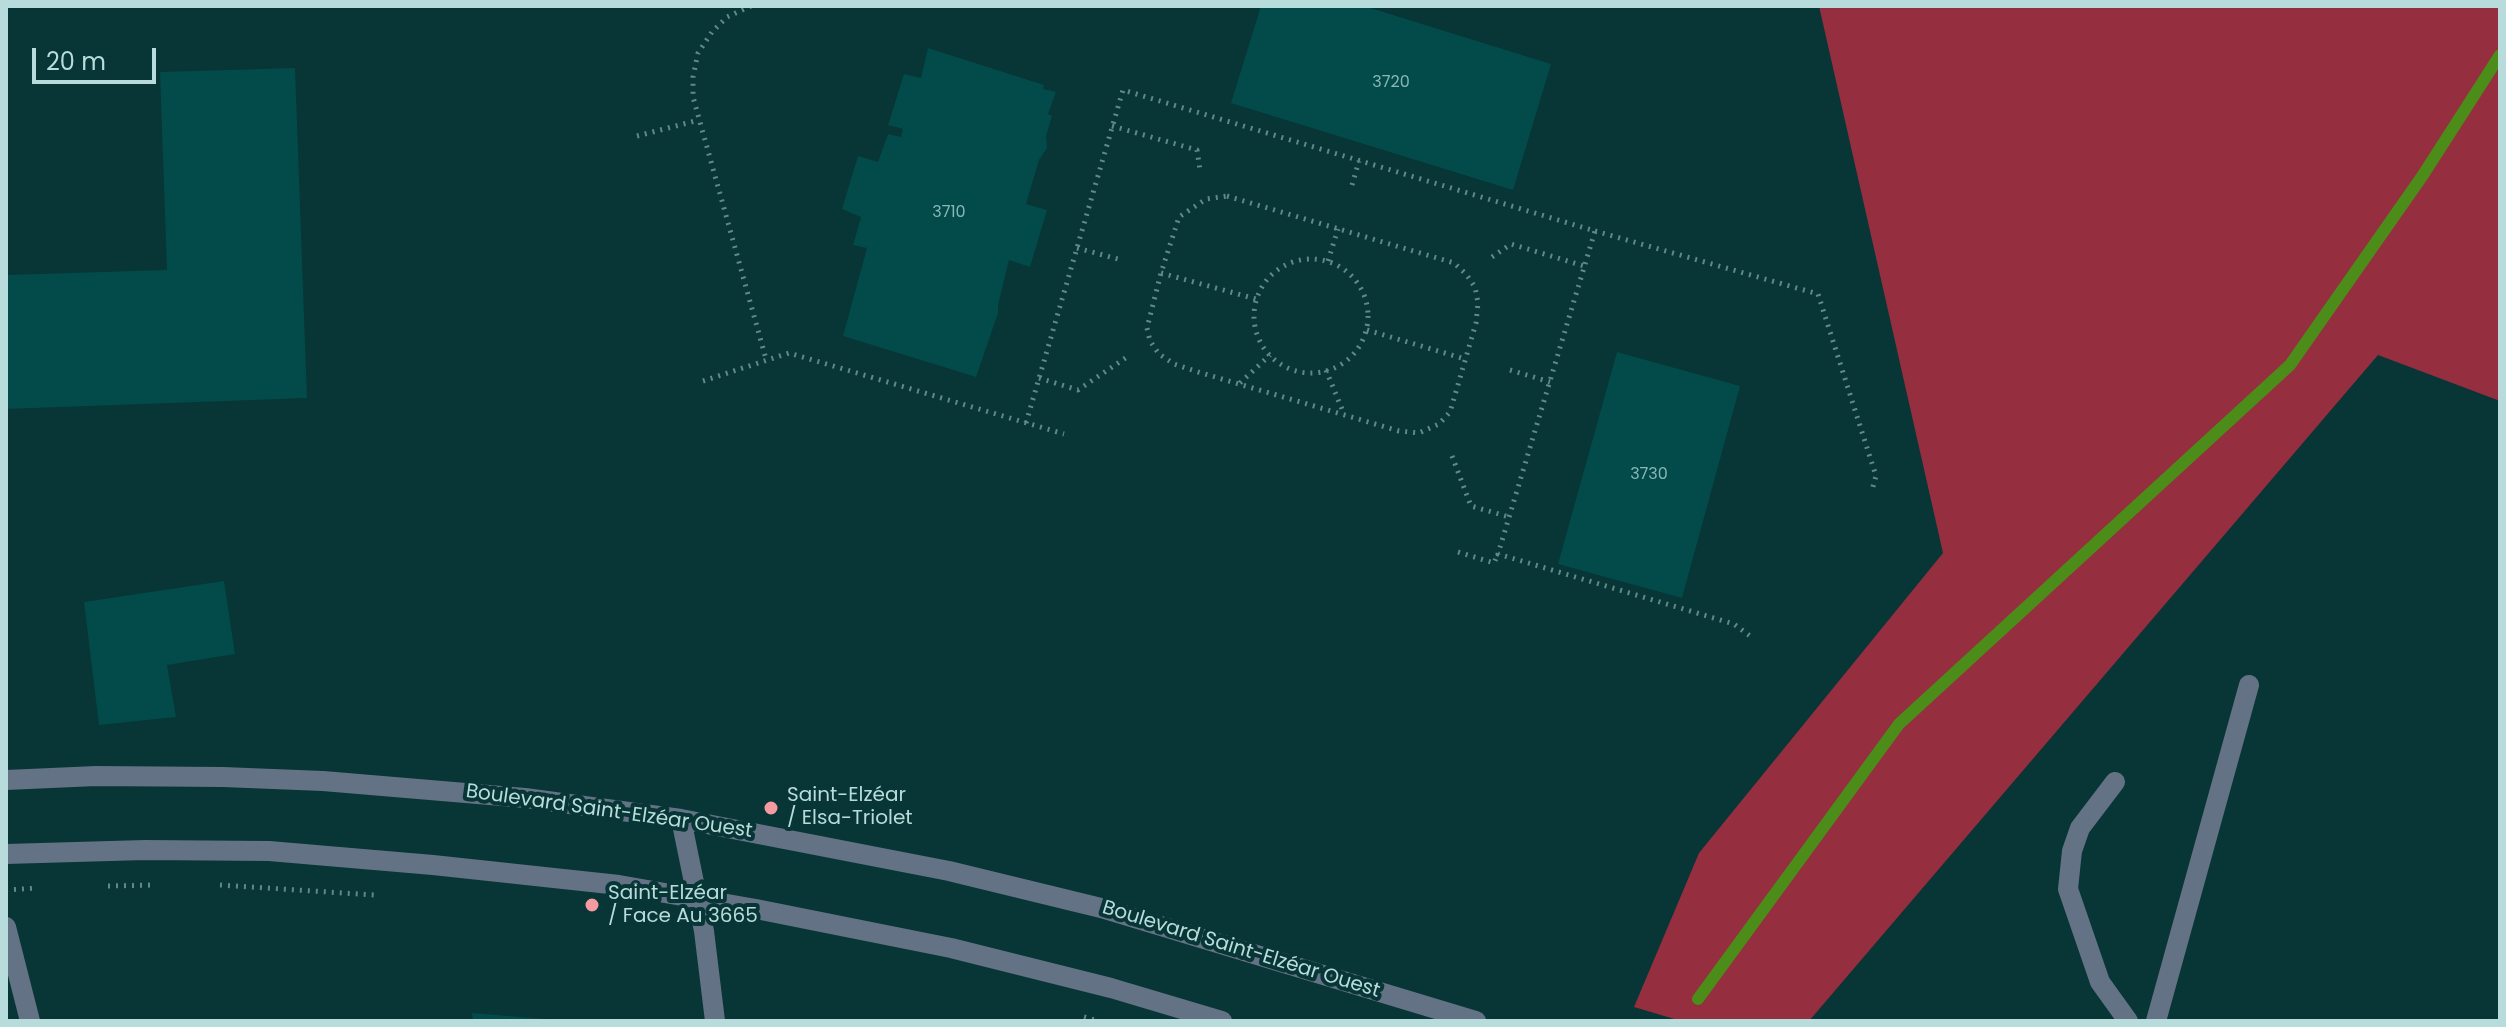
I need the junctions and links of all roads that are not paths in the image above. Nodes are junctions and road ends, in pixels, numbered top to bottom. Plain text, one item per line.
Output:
1 (2249, 685) dead end
2 (6, 780) edge
3 (2115, 782) dead end
4 (681, 819) junction
5 (6, 854) edge
6 (698, 899) junction
7 (6, 927) edge
8 (30, 1021) edge
9 (715, 1021) edge
10 (1222, 1021) edge
11 (1476, 1021) edge
12 (2128, 1021) edge
13 (2156, 1021) edge

1 - 13 street
2 - 4 street, Boulevard Saint-Elzéar Ouest
3 - 12 street
4 - 6 street
4 - 11 street, Boulevard Saint-Elzéar Ouest
5 - 6 street
6 - 9 street
6 - 10 street
7 - 8 street

